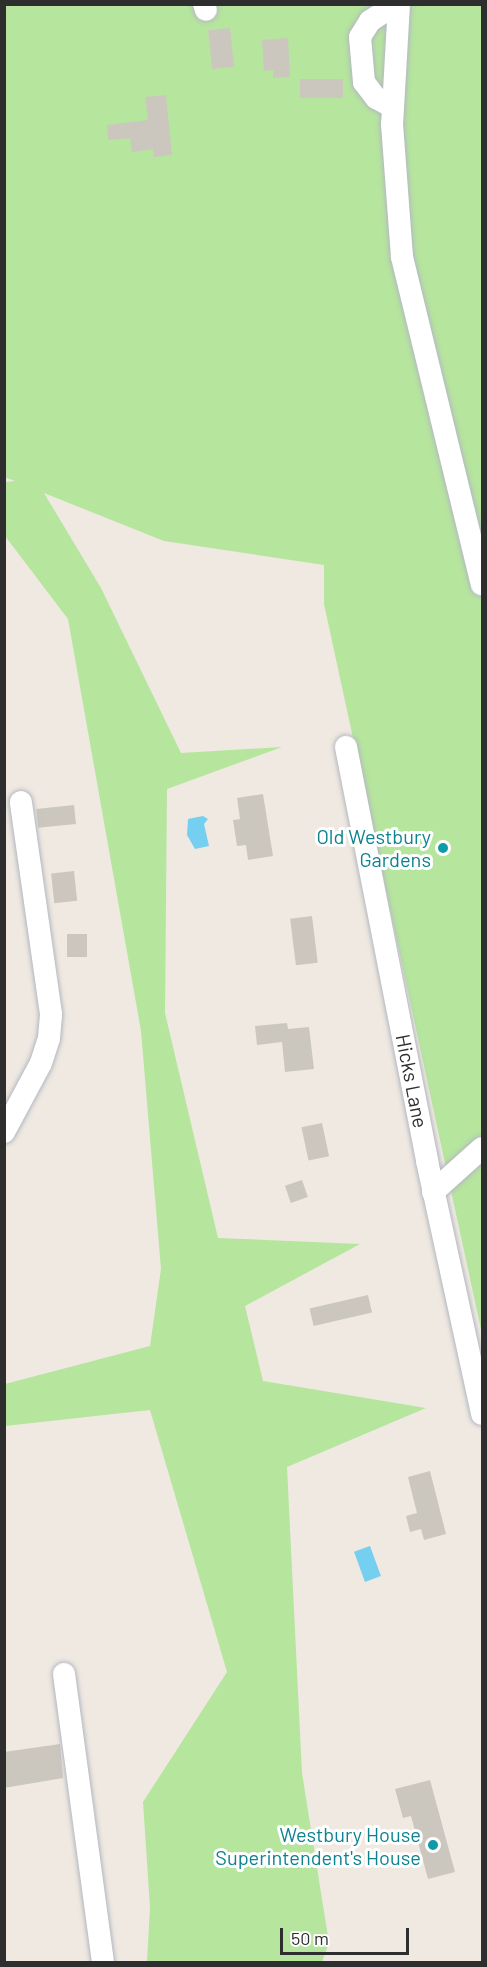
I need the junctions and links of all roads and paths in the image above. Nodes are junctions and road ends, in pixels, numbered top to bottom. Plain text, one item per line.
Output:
1 (398, 4) edge
2 (393, 107) junction
3 (483, 584) edge
4 (346, 747) dead end
5 (21, 802) dead end
6 (4, 1132) edge
7 (483, 1148) edge
8 (433, 1192) junction
9 (483, 1414) edge
10 (64, 1674) dead end
11 (103, 1962) edge

1 - 2 street
1 - 2 street
2 - 3 street
4 - 8 street, Hicks Lane
5 - 6 street
7 - 8 street
8 - 9 street, Hicks Lane
10 - 11 street

